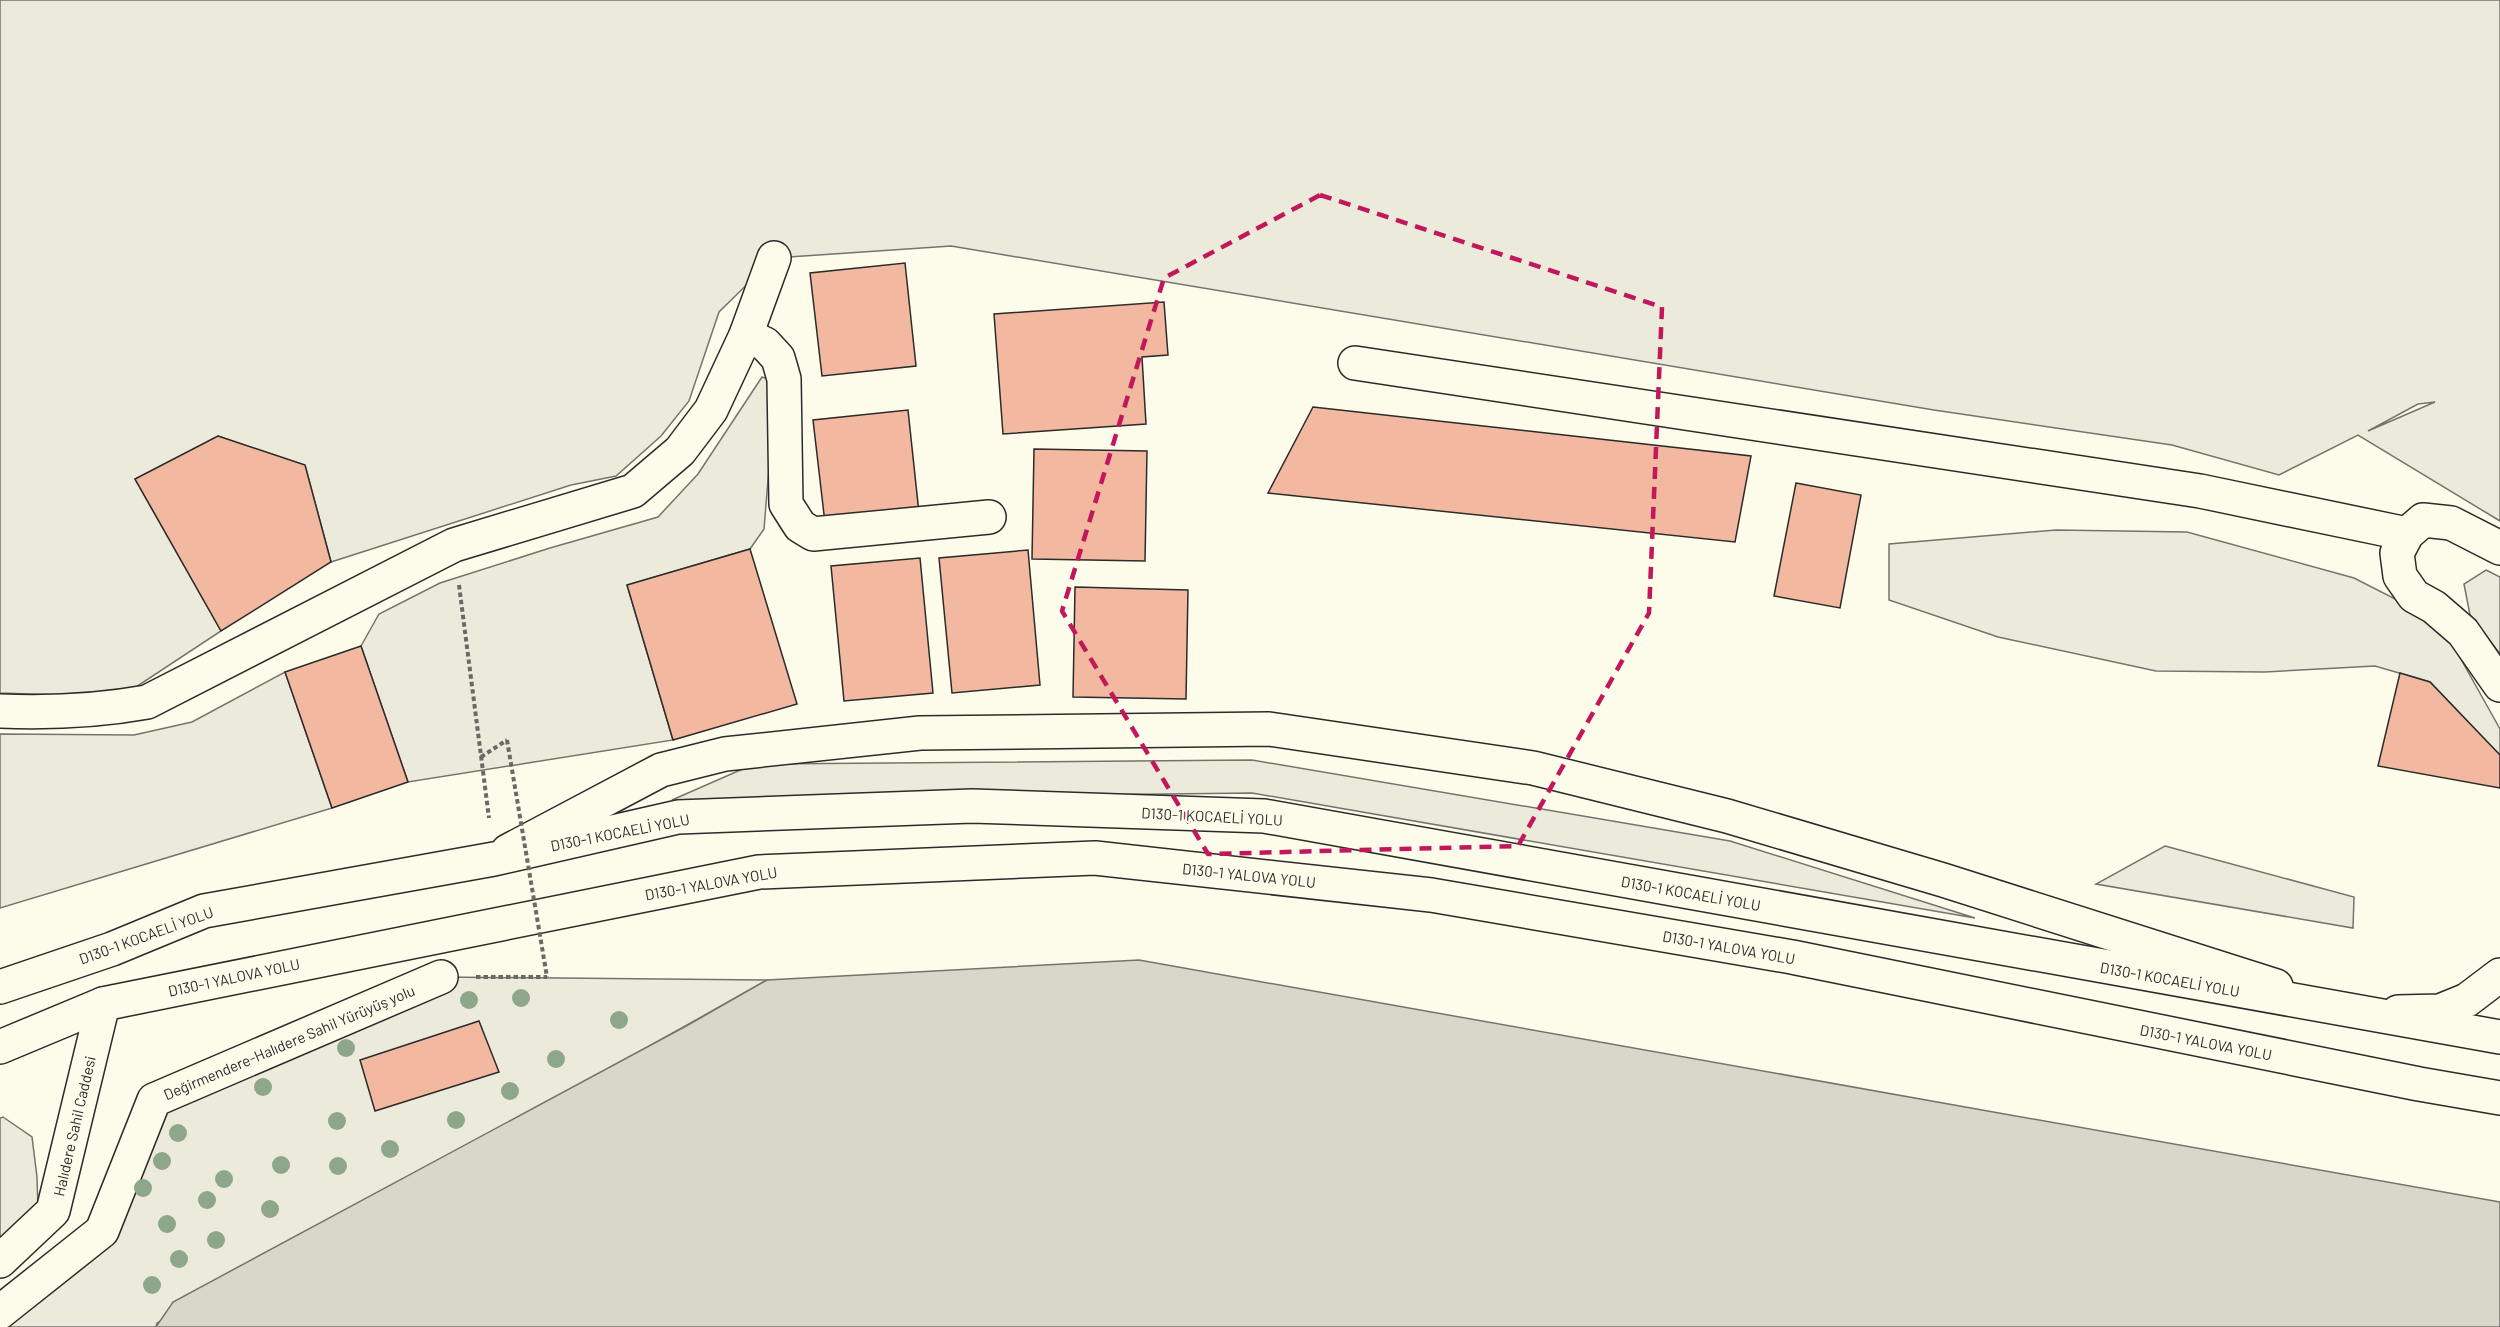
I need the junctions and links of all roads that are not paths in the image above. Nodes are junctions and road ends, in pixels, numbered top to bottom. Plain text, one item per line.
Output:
1 (774, 258) dead end
2 (746, 335) junction
3 (1355, 363) dead end
4 (988, 518) dead end
5 (2407, 534) junction
6 (2500, 548) edge
7 (2500, 685) edge
8 (0, 711) edge
9 (494, 859) junction
10 (2500, 975) edge
11 (441, 977) road end
12 (0, 987) edge
13 (103, 1004) junction
14 (2360, 1013) junction
15 (2500, 1037) edge
16 (0, 1047) edge
17 (2500, 1098) edge
18 (0, 1261) edge
19 (0, 1312) edge

1 - 2 main road
2 - 4 main road
2 - 8 main road
3 - 5 main road
5 - 6 main road
5 - 7 main road
9 - 12 main road, D130-1 KOCAELİ YOLU
9 - 14 main road, D130-1 KOCAELİ YOLU
9 - 14 main road
10 - 14 main road
11 - 19 main road, Değirmendere-Halıdere Sahil Yürüyüş yolu
13 - 16 main road, D130-1 YALOVA YOLU
13 - 17 main road, D130-1 YALOVA YOLU
13 - 18 main road, Halıdere Sahil Caddesi
14 - 15 main road, D130-1 KOCAELİ YOLU

